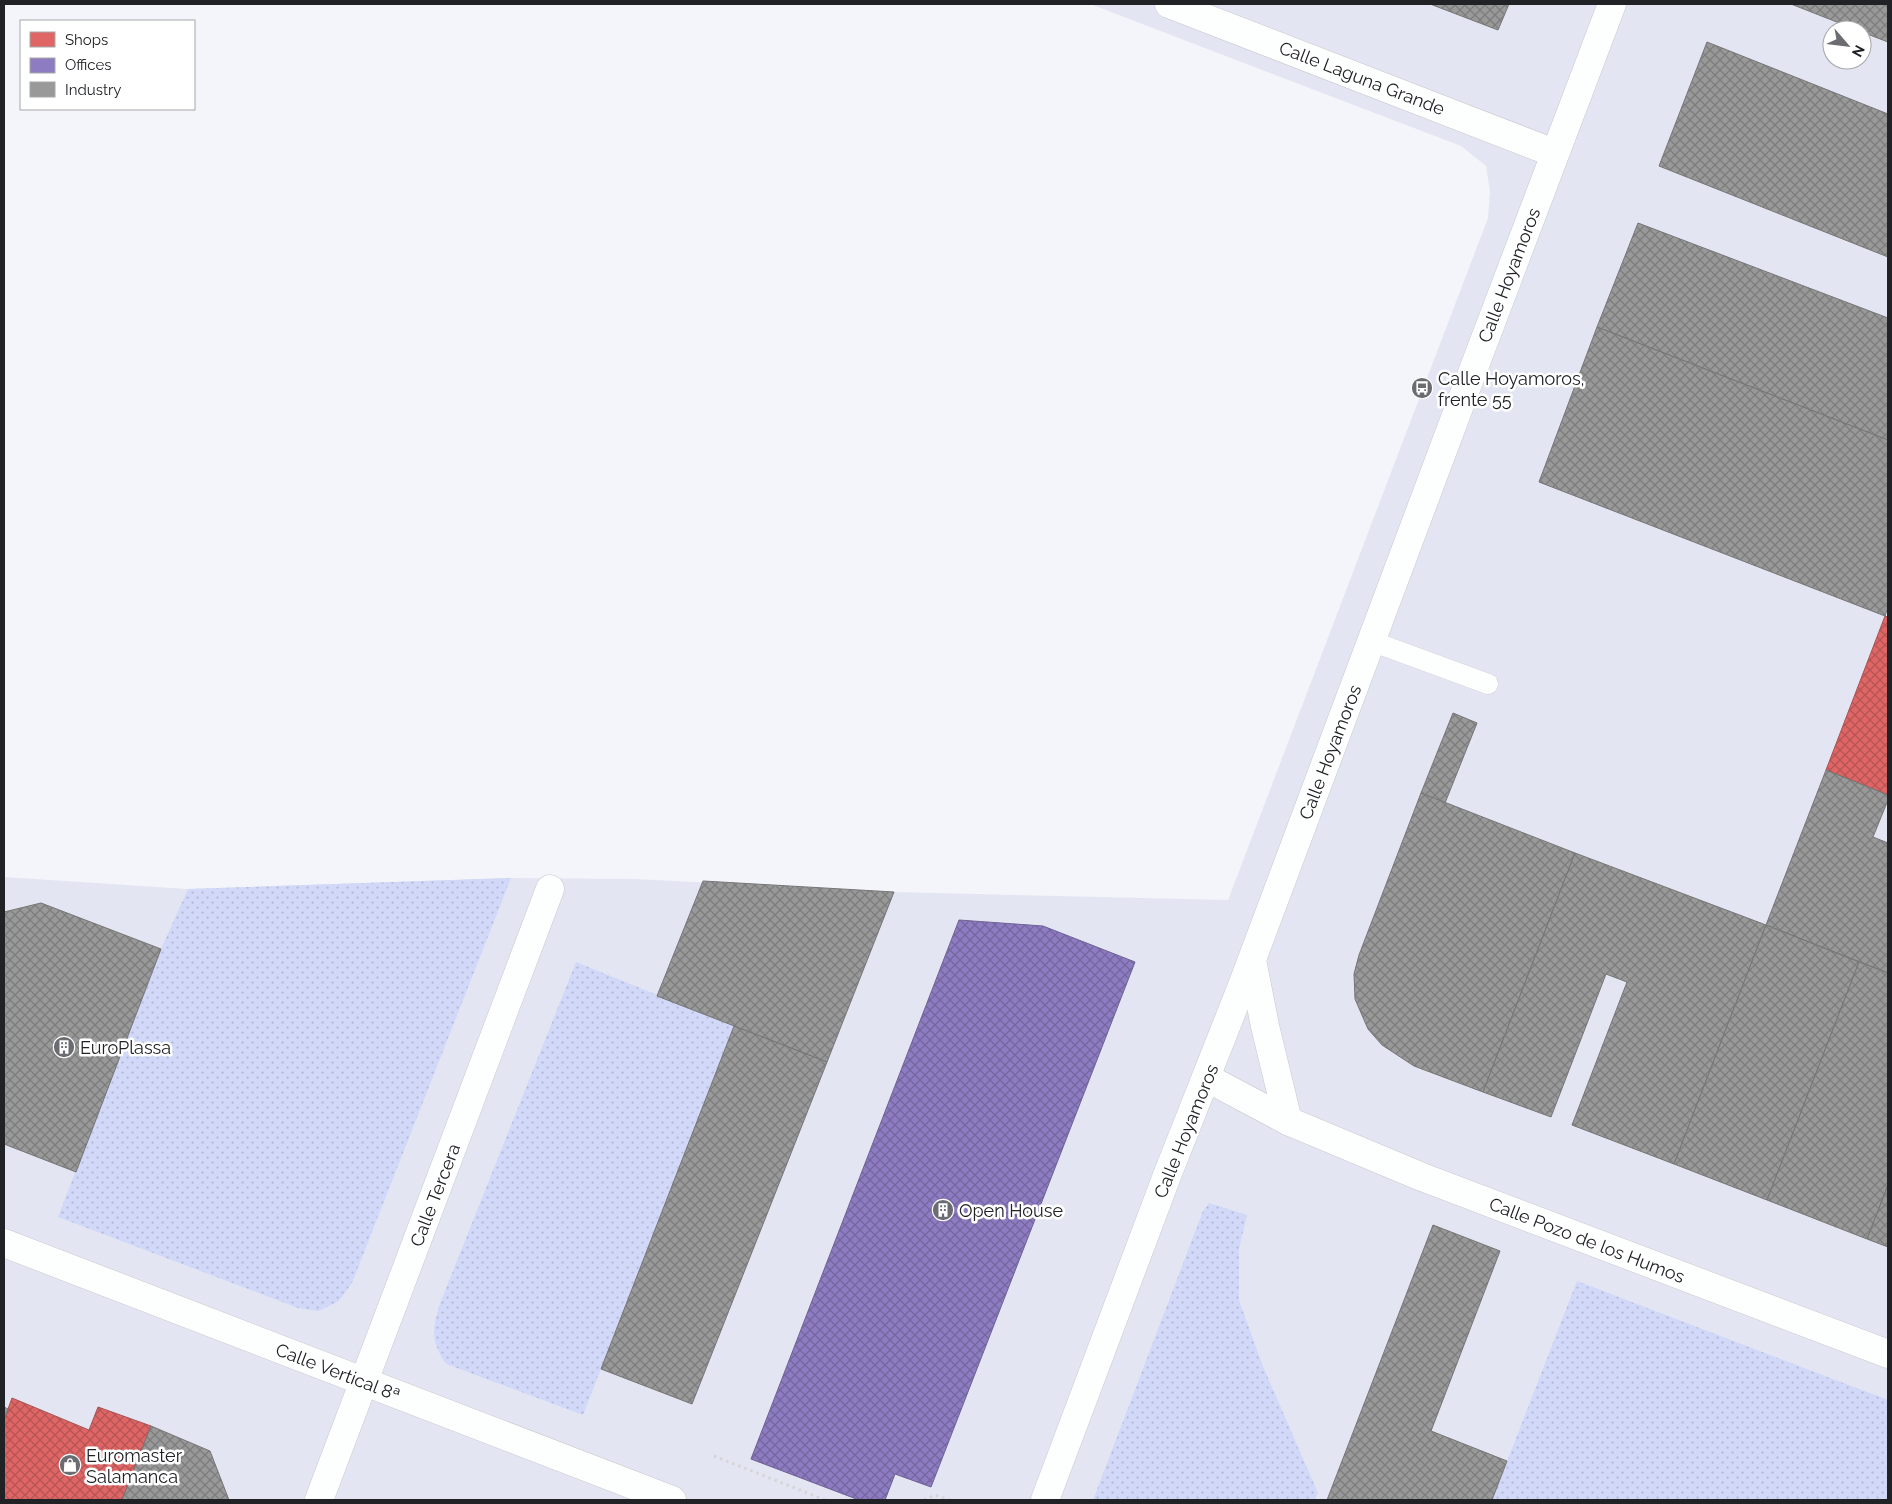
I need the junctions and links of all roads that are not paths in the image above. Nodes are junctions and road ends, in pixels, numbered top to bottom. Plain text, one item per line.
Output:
1 (1169, 4) edge
2 (1612, 4) edge
3 (1554, 153) junction
4 (1372, 640) junction
5 (1488, 684) dead end
6 (550, 889) dead end
7 (1252, 960) junction
8 (1207, 1078) junction
9 (1288, 1121) junction
10 (4, 1243) edge
11 (1888, 1354) edge
12 (364, 1383) junction
13 (319, 1500) edge
14 (672, 1500) edge
15 (1045, 1500) edge

1 - 3 street, Calle Laguna Grande
2 - 3 street, Calle Hoyamoros
3 - 4 street, Calle Hoyamoros
4 - 5 lane
4 - 7 street, Calle Hoyamoros
6 - 12 street, Calle Tercera
7 - 8 street, Calle Hoyamoros
7 - 9 street
8 - 9 street, Calle Pozo de los Humos
8 - 15 street, Calle Hoyamoros
9 - 11 street, Calle Pozo de los Humos
10 - 12 street, Calle Vertical 8ª
12 - 13 street, Calle Tercera
12 - 14 street, Calle Vertical 8ª

